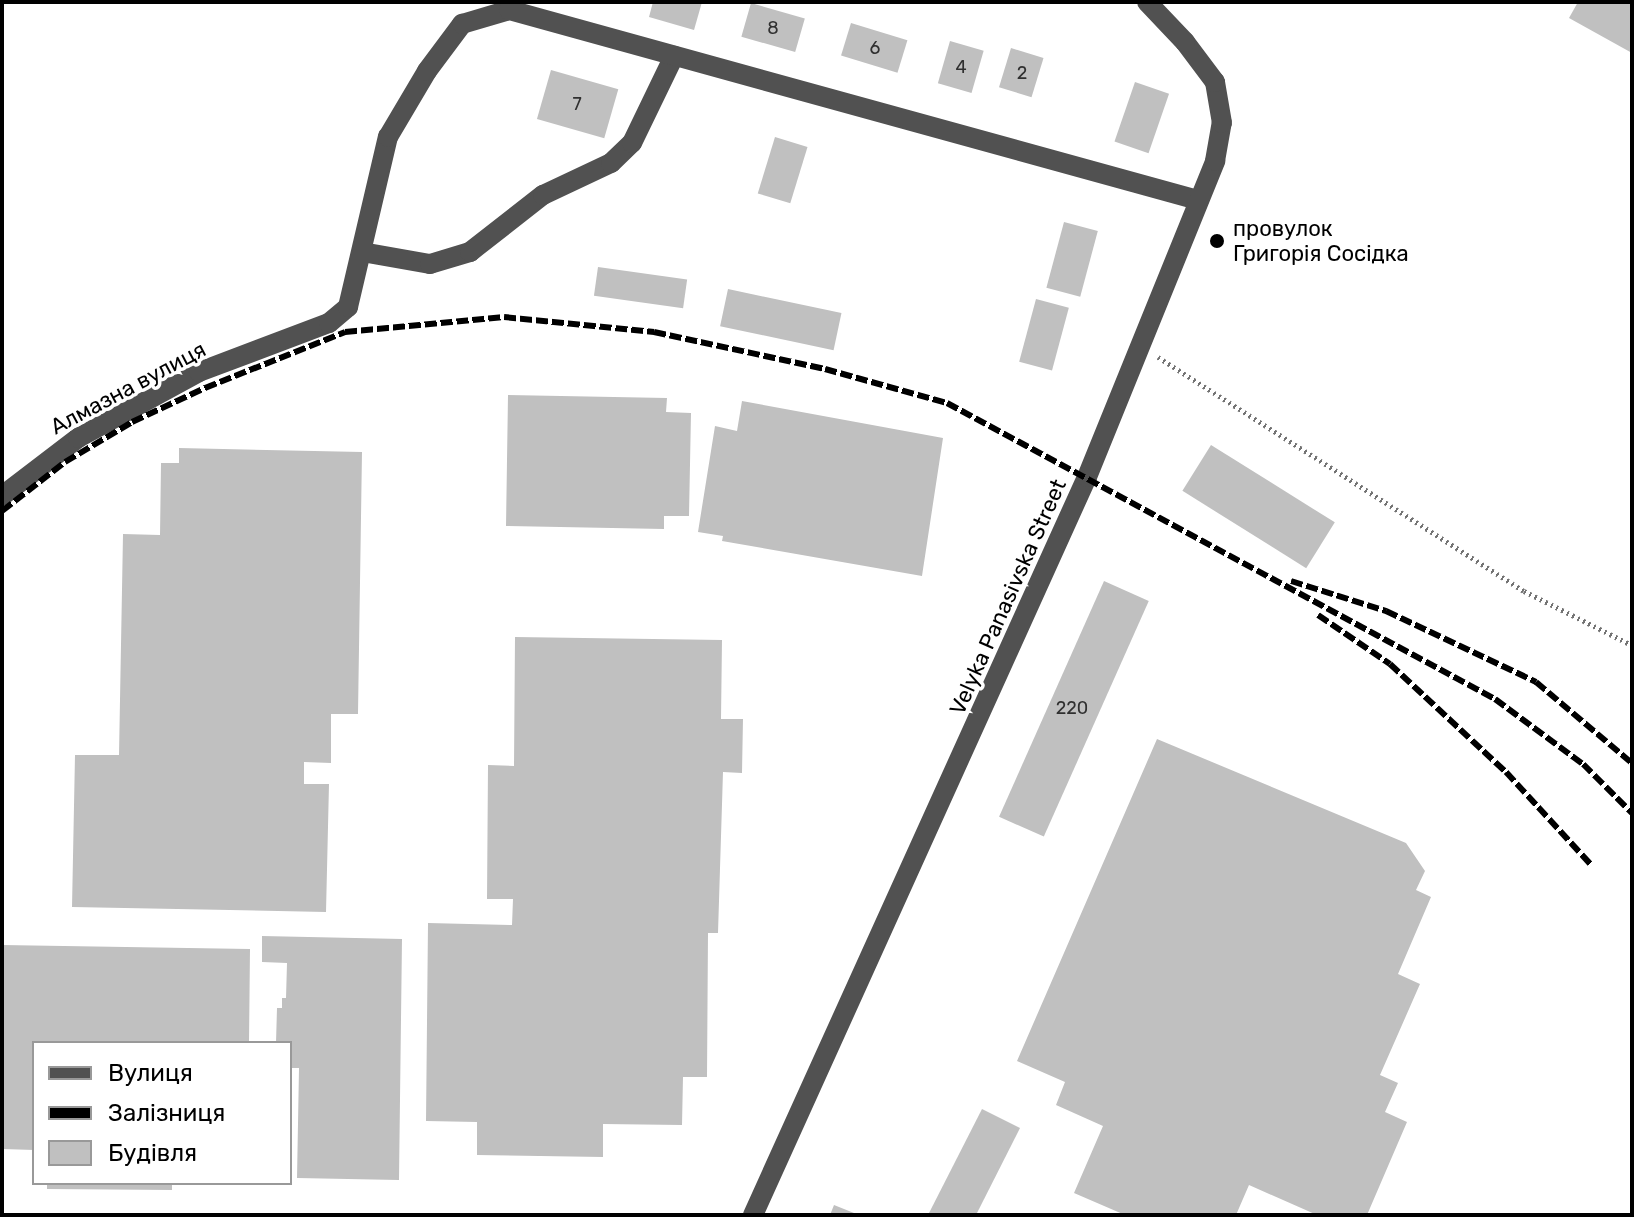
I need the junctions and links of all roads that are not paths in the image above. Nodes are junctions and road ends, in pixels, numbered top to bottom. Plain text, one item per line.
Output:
1 (1147, 2) edge
2 (674, 56) junction
3 (1198, 200) junction
4 (362, 252) junction
5 (2, 496) edge
6 (753, 1215) edge

1 - 3 street, Velyka Panasivska Street
2 - 3 street
2 - 4 street
2 - 4 street
3 - 6 street, Velyka Panasivska Street
4 - 5 street, Алмазна вулиця

